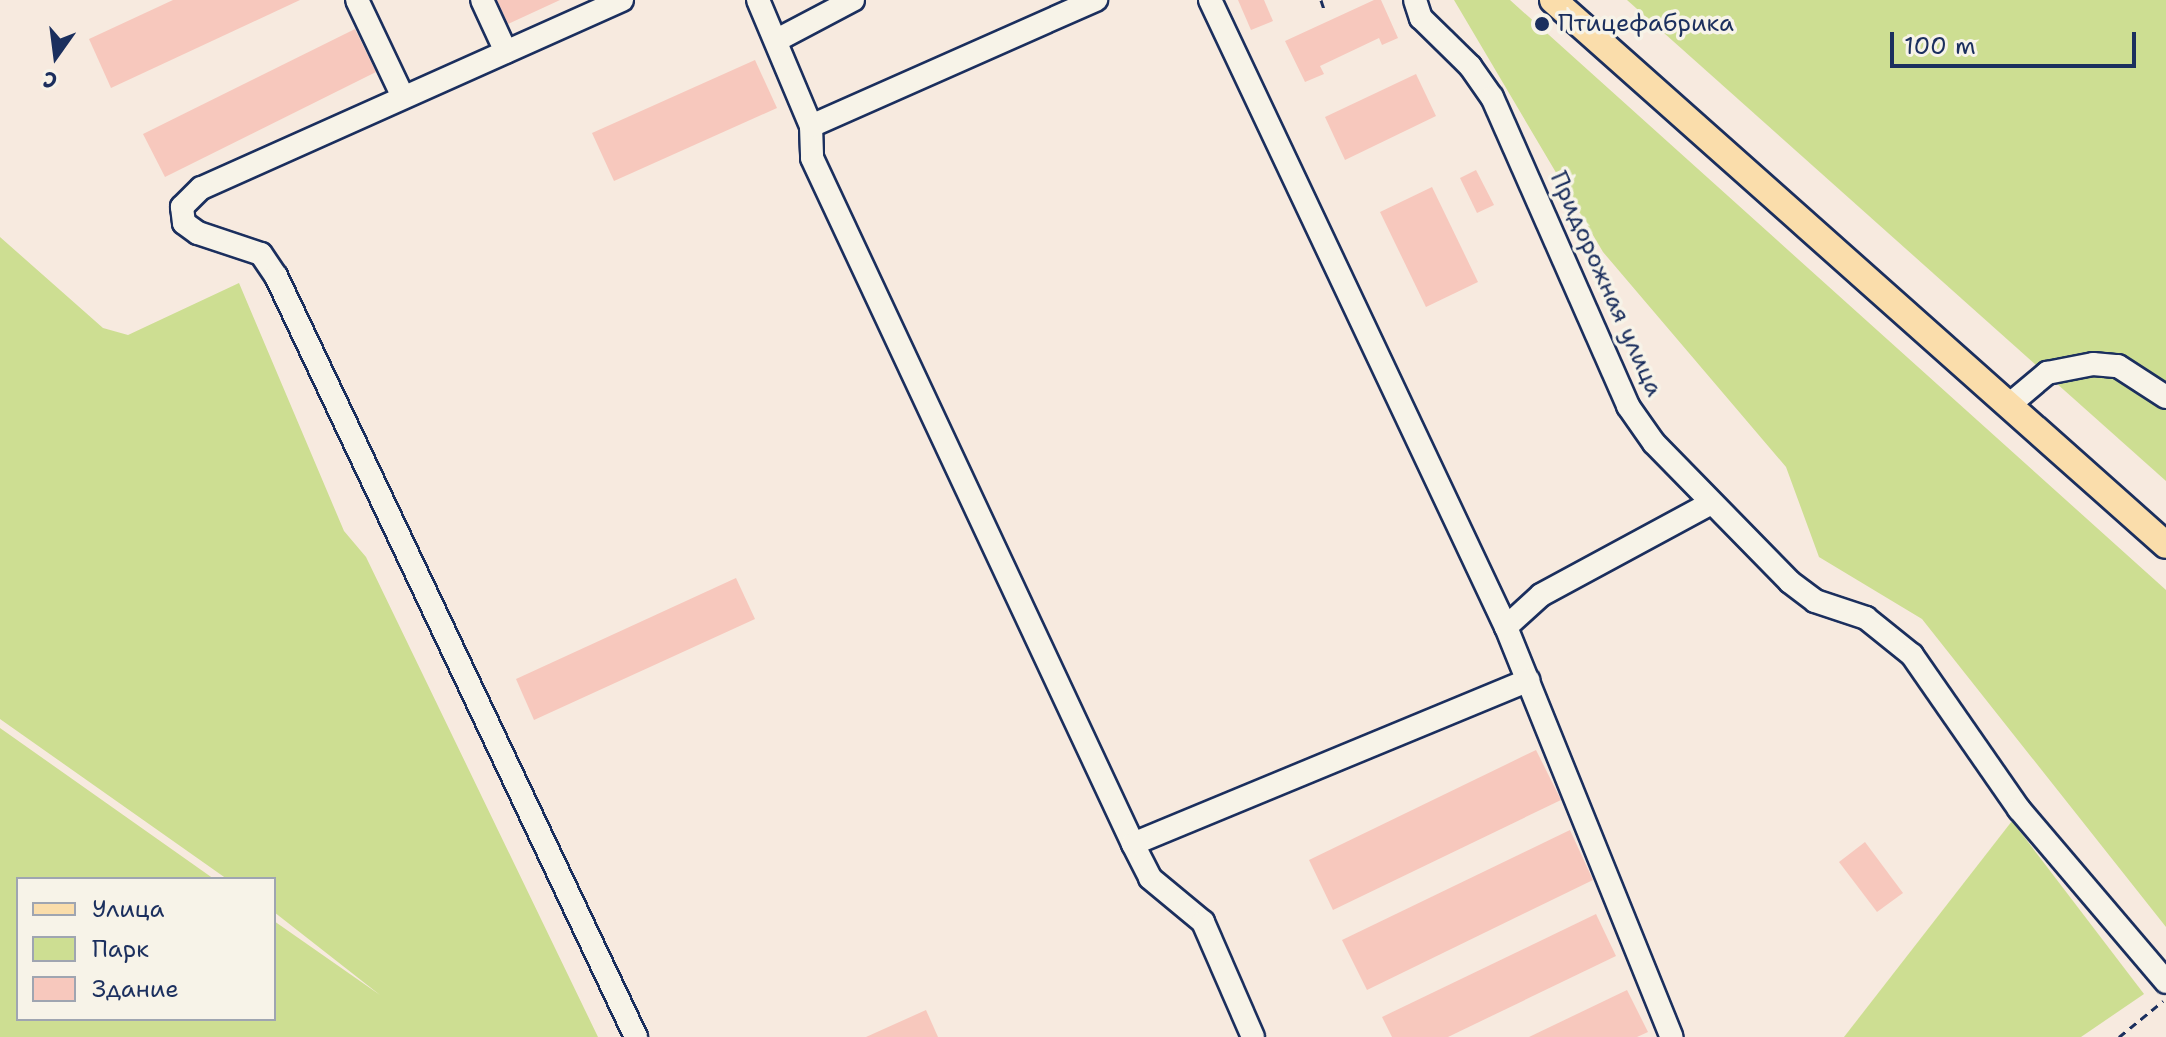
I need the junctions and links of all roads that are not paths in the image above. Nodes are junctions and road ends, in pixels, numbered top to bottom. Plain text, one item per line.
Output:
1 (357, 0) edge
2 (482, 0) edge
3 (622, 0) edge
4 (758, 0) edge
5 (853, 0) edge
6 (1096, 0) edge
7 (1210, 0) edge
8 (1415, 0) edge
9 (1553, 0) edge
10 (777, 40) junction
11 (506, 52) junction
12 (403, 97) junction
13 (811, 126) junction
14 (2166, 397) edge
15 (2009, 405) junction
16 (1711, 503) junction
17 (2166, 545) edge
18 (1506, 627) junction
19 (1528, 680) junction
20 (1133, 844) junction
21 (2166, 982) edge
22 (636, 1037) edge
23 (1253, 1037) edge
24 (1672, 1037) edge

1 - 12 street
2 - 11 street
3 - 11 street
4 - 10 street
5 - 10 street
6 - 13 street
7 - 18 street
8 - 16 street, Придорожная улица
9 - 15 main road
10 - 13 street
11 - 12 street
12 - 22 street
13 - 20 street
14 - 15 street
15 - 17 main road
16 - 18 street
16 - 21 street, Придорожная улица
18 - 19 street
19 - 20 street
19 - 24 street
20 - 23 street

